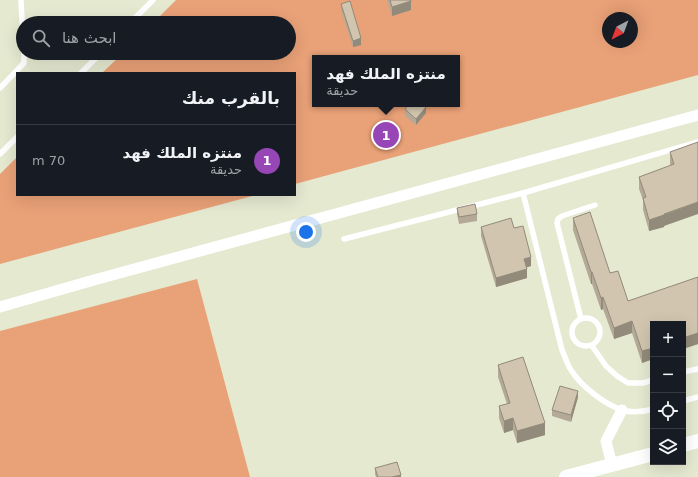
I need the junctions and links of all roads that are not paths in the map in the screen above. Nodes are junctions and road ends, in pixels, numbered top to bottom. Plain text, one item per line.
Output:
1 (21, 0) edge
2 (153, 0) edge
3 (22, 16) edge
4 (137, 16) edge
5 (24, 60) edge
6 (93, 60) edge
7 (82, 72) edge
8 (0, 88) edge
9 (698, 115) edge
10 (16, 138) edge
11 (698, 142) edge
12 (0, 154) edge
13 (523, 193) junction
14 (595, 205) dead end
15 (344, 238) dead end
16 (0, 307) edge
17 (581, 319) junction
18 (592, 346) junction
19 (698, 369) edge
20 (686, 371) edge
21 (650, 381) edge
22 (698, 397) edge
23 (686, 400) edge
24 (622, 410) junction
25 (650, 410) edge
26 (698, 441) edge
27 (686, 444) edge
28 (650, 455) edge
29 (612, 465) junction
30 (566, 477) edge

1 - 3 lane
2 - 4 lane
5 - 8 lane
6 - 7 lane
9 - 16 street
10 - 12 lane
11 - 13 lane
13 - 15 lane
13 - 24 lane
14 - 17 lane
17 - 18 lane
17 - 18 lane
18 - 21 lane
19 - 20 lane
22 - 23 lane
24 - 25 lane
24 - 29 street
26 - 27 street
28 - 29 street
29 - 30 street

